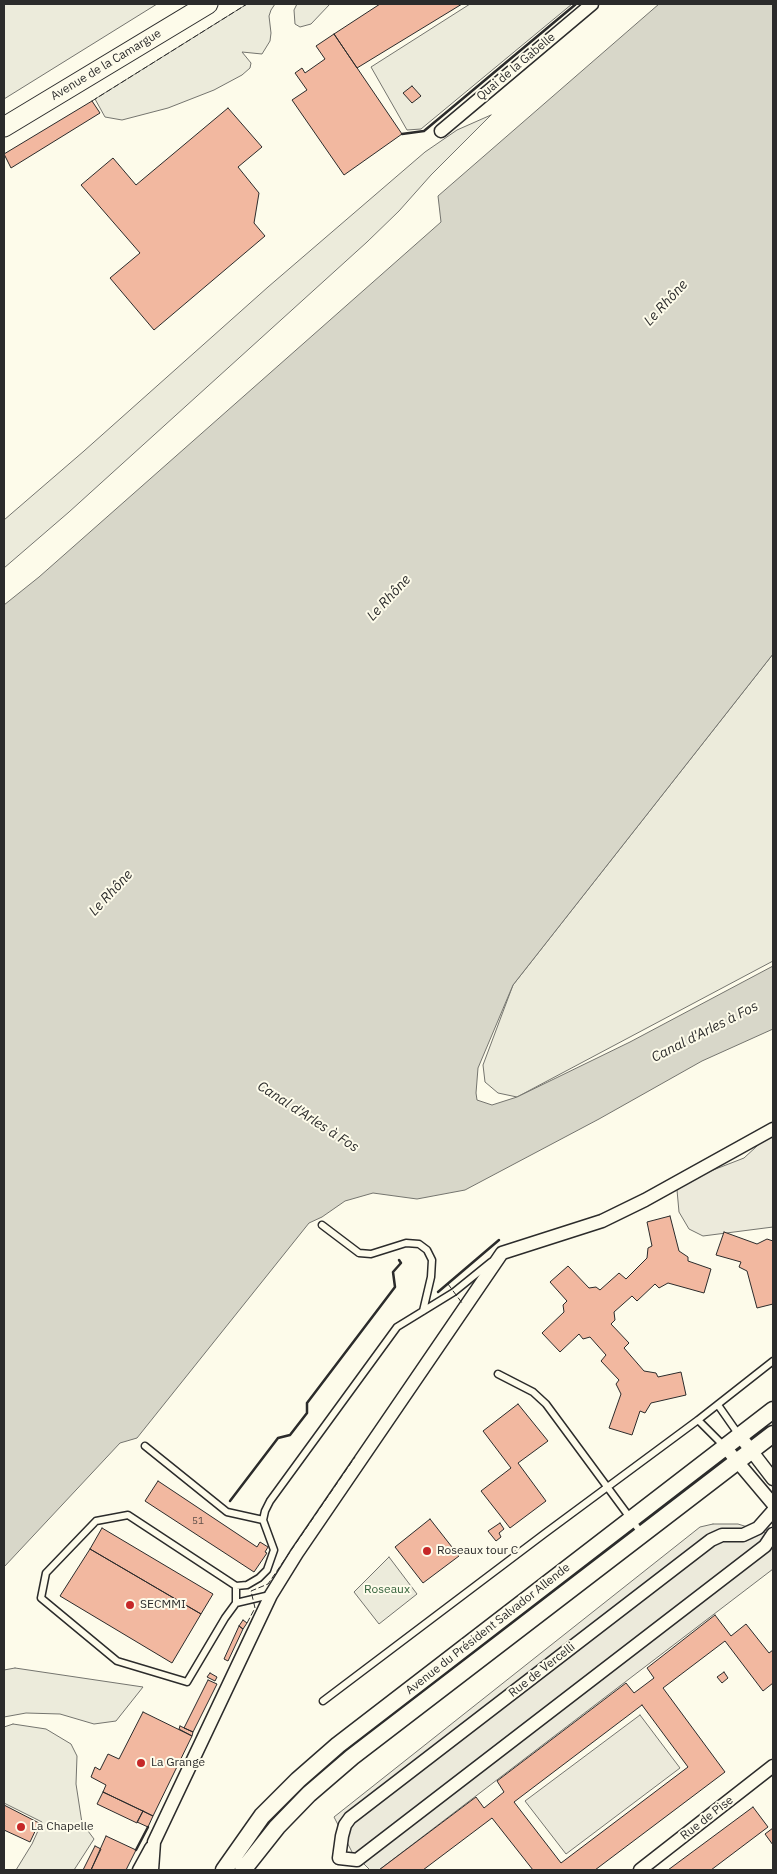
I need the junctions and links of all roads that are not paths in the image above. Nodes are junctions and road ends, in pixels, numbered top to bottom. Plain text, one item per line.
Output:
1 (208, 4) edge
2 (592, 4) edge
3 (4, 126) edge
4 (441, 132) dead end
5 (773, 1129) edge
6 (322, 1225) dead end
7 (502, 1253) junction
8 (423, 1311) junction
9 (773, 1361) edge
10 (498, 1374) dead end
11 (718, 1405) junction
12 (773, 1410) edge
13 (698, 1420) junction
14 (773, 1434) edge
15 (740, 1436) junction
16 (145, 1446) dead end
17 (726, 1447) junction
18 (751, 1451) junction
19 (737, 1462) junction
20 (773, 1480) edge
21 (607, 1487) junction
22 (773, 1504) edge
23 (773, 1511) edge
24 (263, 1520) junction
25 (631, 1520) junction
26 (642, 1534) junction
27 (773, 1534) edge
28 (236, 1586) junction
29 (271, 1595) junction
30 (236, 1603) junction
31 (322, 1701) dead end
32 (773, 1766) edge
33 (154, 1842) junction
34 (339, 1864) edge
35 (140, 1870) edge
36 (152, 1870) edge
37 (224, 1870) edge
38 (243, 1870) edge
39 (640, 1870) edge

1 - 3 main road, Avenue de la Camargue
2 - 4 street, Quai de la Gabelle
5 - 7 street
6 - 8 lane
7 - 8 lane
7 - 29 street
8 - 24 lane
9 - 11 lane
10 - 21 lane
11 - 13 lane
11 - 15 lane
12 - 15 street, Avenue du Président Salvador Allende
13 - 17 lane
13 - 21 lane
14 - 18 street
15 - 17 street, Avenue du Président Salvador Allende
15 - 18 street
16 - 24 lane
17 - 19 street
17 - 25 street, Avenue du Président Salvador Allende
18 - 19 street
18 - 20 street
19 - 22 street
19 - 26 street
21 - 25 lane
21 - 31 lane
23 - 34 street, Rue de Vercelli
24 - 28 lane
25 - 26 lane
25 - 37 street, Avenue du Président Salvador Allende
26 - 38 street
27 - 34 street, Rue de Vercelli
28 - 30 lane
28 - 30 lane
29 - 30 lane
29 - 33 street
32 - 39 street, Rue de Pise
33 - 35 street
33 - 36 street

